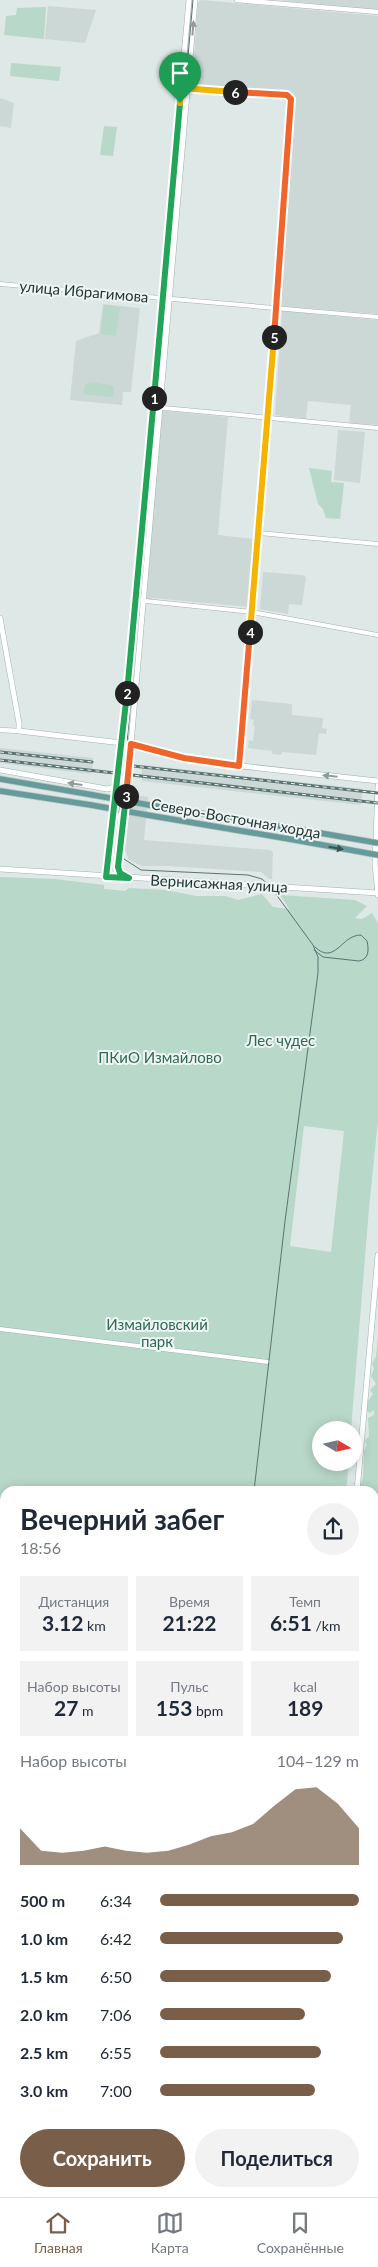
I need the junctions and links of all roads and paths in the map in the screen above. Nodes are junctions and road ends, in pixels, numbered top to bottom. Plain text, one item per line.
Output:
1 (188, 0) edge
2 (195, 0) edge
3 (237, 0) edge
4 (378, 12) edge
5 (181, 88) junction
6 (188, 88) junction
7 (0, 284) edge
8 (163, 298) junction
9 (169, 298) junction
10 (276, 308) junction
11 (378, 317) edge
12 (153, 407) junction
13 (160, 408) junction
14 (268, 418) junction
15 (378, 428) edge
16 (259, 533) junction
17 (378, 544) edge
18 (136, 600) junction
19 (143, 601) junction
20 (252, 612) junction
21 (0, 618) edge
22 (378, 635) edge
23 (0, 730) edge
24 (19, 731) junction
25 (122, 743) junction
26 (131, 744) junction
27 (239, 766) junction
28 (0, 770) edge
29 (0, 780) edge
30 (118, 780) junction
31 (378, 781) edge
32 (378, 786) edge
33 (0, 791) edge
34 (378, 843) edge
35 (378, 855) edge
36 (0, 869) edge
37 (106, 877) junction
38 (129, 878) junction
39 (378, 894) edge
40 (378, 1255) edge
41 (0, 1329) edge
42 (268, 1362) dead end
43 (357, 1486) edge

1 - 5 main road
6 -> 2 main road
3 - 4 street
5 - 6 street
5 - 8 main road
6 - 9 main road
6 - 10 street
7 - 8 street, улица Ибрагимова
8 - 9 street, улица Ибрагимова
8 - 12 main road
9 - 10 street, улица Ибрагимова
9 - 13 main road
10 - 11 street, улица Ибрагимова
10 - 14 street
12 - 13 street
12 - 18 main road
13 - 14 street
13 - 19 main road
14 - 15 street
14 - 16 street
16 - 17 street
16 - 20 street
18 - 19 street
18 - 25 main road
19 - 20 street
19 - 26 main road
20 - 22 street
20 - 27 street
21 - 24 main road
23 - 24 street
24 - 25 main road
25 - 26 main road
25 - 30 main road
26 - 27 main road
26 - 38 main road
31 -> 27 main road
30 -> 28 main road
29 - 34 main road, Северо-Восточная хорда, bridge
30 - 37 main road
32 - 39 main road
33 -> 35 main road, Северо-Восточная хорда, bridge
36 - 37 main road, Вернисажная улица
37 - 38 main road, Вернисажная улица
38 - 39 main road, Вернисажная улица
40 - 43 main road
41 - 42 street

